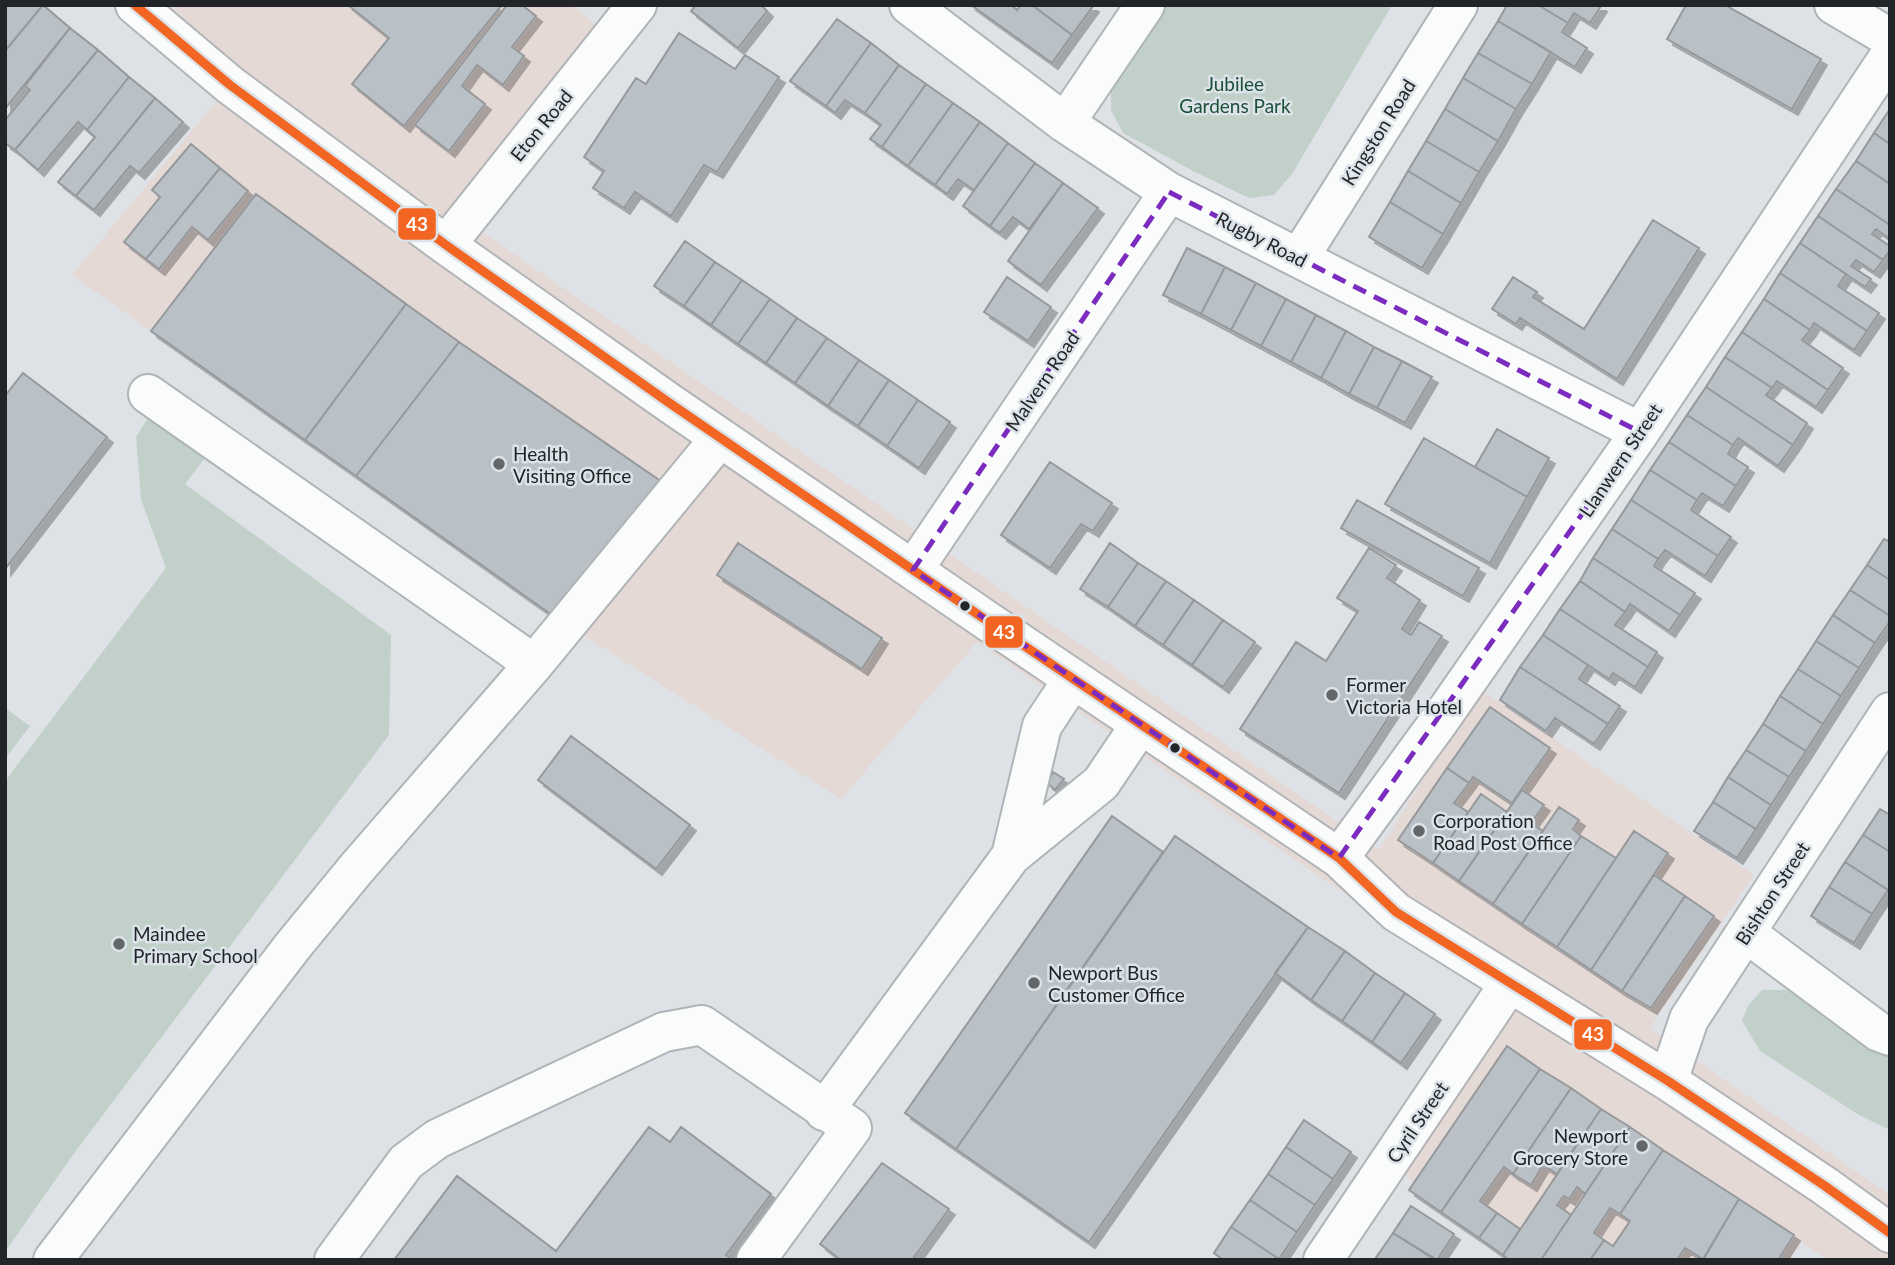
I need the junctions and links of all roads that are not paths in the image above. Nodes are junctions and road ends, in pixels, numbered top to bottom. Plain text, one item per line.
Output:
1 (135, 5) edge
2 (637, 5) edge
3 (909, 5) edge
4 (1145, 5) edge
5 (1458, 5) edge
6 (1834, 5) edge
7 (1890, 38) edge
8 (1890, 55) edge
9 (1065, 123) junction
10 (1169, 192) junction
11 (446, 245) junction
12 (1298, 258) junction
13 (148, 394) dead end
14 (1640, 432) junction
15 (720, 438) junction
16 (913, 570) junction
17 (534, 664) junction
18 (1073, 679) junction
19 (1890, 712) edge
20 (1140, 725) junction
21 (1012, 856) junction
22 (1339, 858) junction
23 (1746, 933) junction
24 (1509, 984) junction
25 (1890, 1036) edge
26 (1668, 1081) junction
27 (824, 1111) junction
28 (1890, 1233) edge
29 (758, 1259) edge
30 (53, 1260) edge
31 (334, 1260) edge
32 (1323, 1260) edge

1 - 11 street
2 - 11 street, Eton Road
3 - 9 street, Rugby Road
4 - 9 street
5 - 12 street, Kingston Road
6 - 7 street
8 - 14 street, Llanwern Street
9 - 10 street, Rugby Road
10 - 12 street, Rugby Road
10 - 16 street, Malvern Road
11 - 15 street
12 - 14 street, Rugby Road
13 - 17 street
14 - 22 street, Llanwern Street
15 - 16 street
15 - 17 street
16 - 18 street
17 - 30 street
18 - 20 street
18 - 21 street
19 - 23 street, Bishton Street
20 - 21 street
20 - 22 street
21 - 27 street
22 - 24 street
23 - 25 street
23 - 26 street, Bishton Street
24 - 26 street
24 - 32 street, Cyril Street
26 - 28 street
27 - 29 street
27 - 31 street

